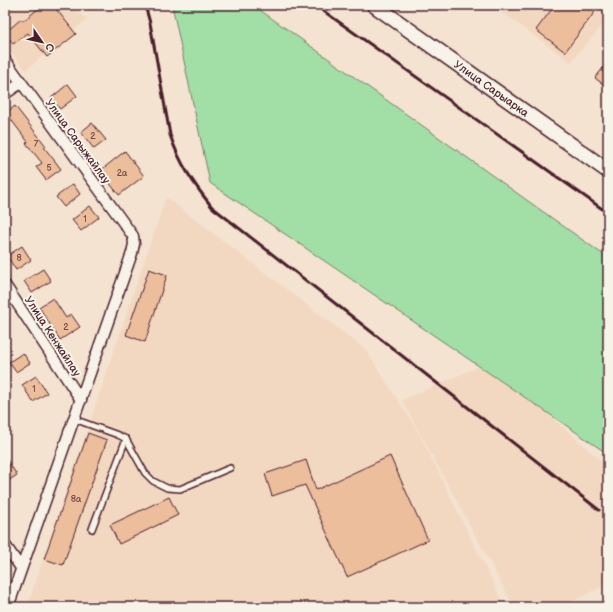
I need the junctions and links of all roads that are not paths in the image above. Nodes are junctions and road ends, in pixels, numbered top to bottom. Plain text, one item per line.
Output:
1 (374, 5) edge
2 (5, 60) edge
3 (21, 83) junction
4 (5, 94) edge
5 (608, 171) edge
6 (5, 285) edge
7 (81, 400) junction
8 (74, 419) junction
9 (126, 439) junction
10 (230, 468) dead end
11 (92, 529) dead end
12 (5, 545) edge
13 (21, 568) junction
14 (8, 607) edge

1 - 5 main road, Улица Сарыарка
2 - 3 street, Улица Сарыжайлау
3 - 4 street
3 - 7 street, Улица Сарыжайлау
6 - 7 street, Улица Кенжайлау
7 - 8 street
8 - 9 lane
8 - 13 street
9 - 10 lane
9 - 11 lane
12 - 13 street
13 - 14 street

